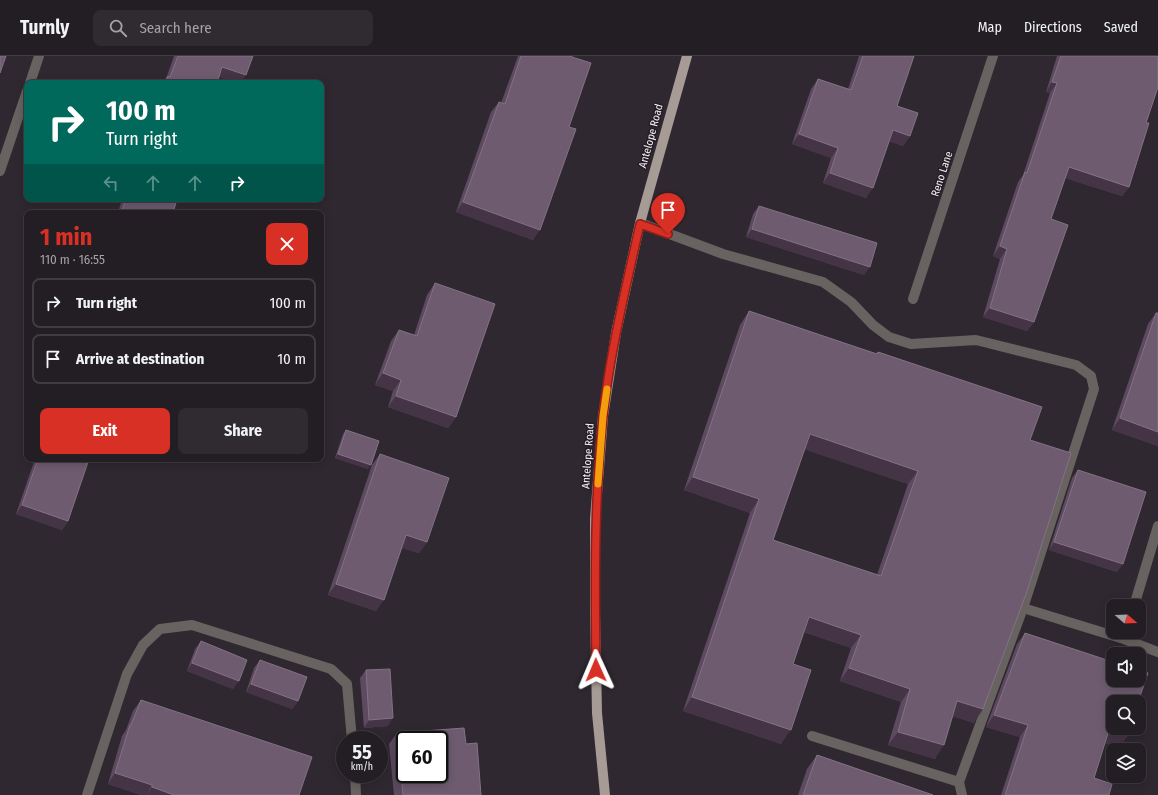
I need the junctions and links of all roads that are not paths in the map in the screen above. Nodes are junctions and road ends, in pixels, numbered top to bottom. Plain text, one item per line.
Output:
1 (39, 56) edge
2 (687, 56) edge
3 (993, 56) edge
4 (31, 80) edge
5 (24, 100) edge
6 (0, 171) edge
7 (640, 224) junction
8 (914, 299) dead end
9 (1158, 526) edge
10 (1136, 599) edge
11 (1023, 608) junction
12 (1106, 630) edge
13 (1133, 639) edge
14 (1158, 652) edge
15 (351, 731) edge
16 (812, 736) dead end
17 (959, 782) junction
18 (355, 783) edge
19 (87, 795) edge
20 (356, 795) edge
21 (605, 795) edge
22 (962, 795) edge

1 - 4 street
2 - 7 main road, Antelope Road
3 - 8 street, Reno Lane
5 - 6 street
7 - 11 street
7 - 21 main road, Antelope Road
9 - 10 street
11 - 12 street
11 - 17 street
13 - 14 street
15 - 19 street
16 - 17 street
17 - 22 street
18 - 20 street

